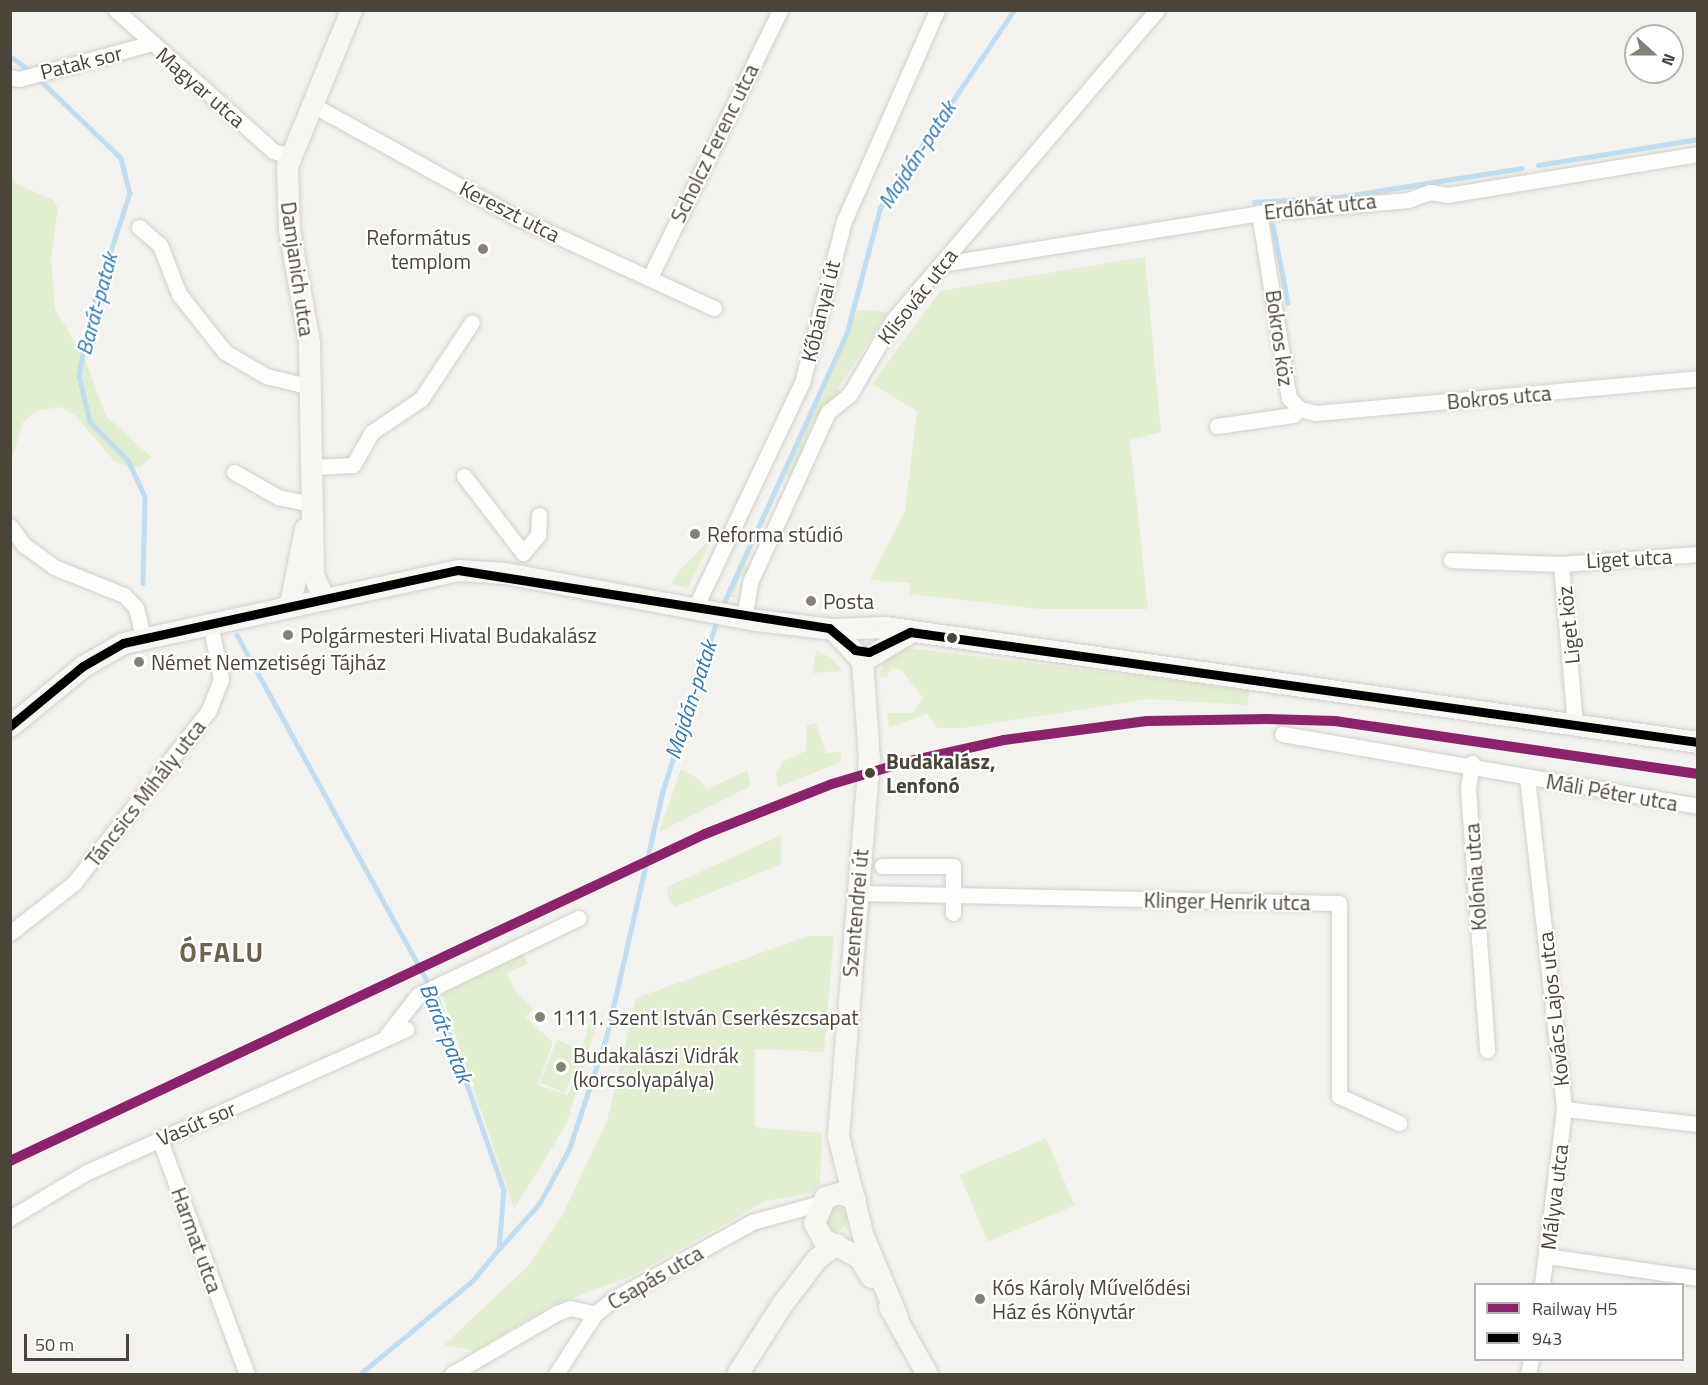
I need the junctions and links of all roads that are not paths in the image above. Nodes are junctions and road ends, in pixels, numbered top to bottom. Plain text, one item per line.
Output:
1 (116, 10) edge
2 (351, 10) edge
3 (780, 10) edge
4 (937, 10) edge
5 (1157, 10) edge
6 (152, 43) junction
7 (15, 78) edge
8 (311, 104) junction
9 (1698, 154) edge
10 (289, 156) junction
11 (1259, 213) junction
12 (139, 227) dead end
13 (942, 264) junction
14 (650, 277) junction
15 (714, 308) dead end
16 (472, 322) dead end
17 (1698, 378) edge
18 (311, 387) junction
19 (1300, 408) junction
20 (1217, 426) dead end
21 (313, 467) junction
22 (234, 472) dead end
23 (464, 476) dead end
24 (311, 504) junction
25 (539, 515) dead end
26 (10, 526) edge
27 (523, 553) junction
28 (1698, 554) edge
29 (1451, 560) dead end
30 (1561, 564) junction
31 (518, 576) junction
32 (324, 599) junction
33 (290, 604) junction
34 (701, 609) junction
35 (738, 617) junction
36 (210, 622) junction
37 (833, 629) junction
38 (867, 630) junction
39 (910, 632) junction
40 (143, 637) junction
41 (864, 654) junction
42 (1575, 725) junction
43 (10, 726) edge
44 (1282, 734) dead end
45 (1698, 742) edge
46 (1472, 762) junction
47 (1527, 777) junction
48 (1698, 806) edge
49 (882, 866) dead end
50 (856, 893) junction
51 (953, 896) junction
52 (953, 913) dead end
53 (579, 918) dead end
54 (10, 933) edge
55 (407, 1029) dead end
56 (386, 1036) junction
57 (1488, 1050) dead end
58 (1564, 1109) junction
59 (1399, 1123) dead end
60 (1698, 1124) edge
61 (837, 1136) junction
62 (159, 1138) junction
63 (855, 1199) junction
64 (819, 1213) junction
65 (10, 1218) edge
66 (862, 1223) junction
67 (839, 1244) junction
68 (1546, 1256) junction
69 (1698, 1278) edge
70 (1542, 1283) edge
71 (782, 1304) junction
72 (595, 1314) junction
73 (897, 1317) junction
74 (247, 1374) edge
75 (452, 1374) edge
76 (556, 1374) edge
77 (736, 1374) edge
78 (927, 1374) edge

1 - 6 street, Magyar utca
2 - 8 main road, Damjanich utca
3 - 14 street, Scholcz Ferenc utca
4 - 34 street, Kőbányai út
5 - 13 street, Klisovác utca
6 - 7 street, Patak sor
6 - 10 street, Magyar utca
8 - 10 main road, Damjanich utca
8 - 14 street, Kereszt utca
9 - 11 street, Erdőhát utca
10 - 18 main road, Damjanich utca
11 - 13 street, Erdőhát utca
11 - 19 street, Bokros köz
12 - 18 street
13 - 35 street, Klisovác utca
14 - 15 street, Kereszt utca
16 - 21 street
17 - 19 street, Bokros utca
18 - 21 main road, Damjanich utca
19 - 20 street, Bokros köz
21 - 24 main road, Damjanich utca
22 - 24 street
23 - 27 street
24 - 32 main road
24 - 33 main road
25 - 27 street
26 - 40 street
27 - 31 street
28 - 30 street, Liget utca
29 - 30 street, Liget köz
30 - 42 street, Liget köz
31 - 32 main road
31 - 34 main road
32 - 33 main road
33 - 36 main road
34 - 35 main road
35 - 37 main road
36 - 40 main road
36 - 54 street, Táncsics Mihály utca
37 - 38 main road
37 - 41 main road
38 - 39 main road
38 - 41 main road
39 - 41 main road
39 - 42 main road
40 - 43 main road
41 - 50 main road, Szentendrei út
42 - 45 main road
44 - 46 street
46 - 47 street
46 - 57 street, Kolónia utca
47 - 48 street, Máli Péter utca
47 - 58 street, Kovács Lajos utca
49 - 51 street
50 - 51 street, Klinger Henrik utca
50 - 61 main road, Szentendrei út
51 - 52 street
51 - 59 street, Klinger Henrik utca
53 - 56 street, Vasút sor
55 - 56 street, Vasút sor
56 - 62 street, Vasút sor
58 - 60 street, Kovács Lajos utca
58 - 68 street, Mályva utca
61 - 63 main road, Szentendrei út
61 - 64 main road
62 - 65 street, Vasút sor
62 - 74 street, Harmat utca
63 - 64 main road
63 - 66 main road, Szentendrei út
64 - 67 main road
64 - 71 main road
64 - 72 street, Csapás utca
66 - 67 main road
66 - 73 main road, Szentendrei út
67 - 71 main road
67 - 73 main road
68 - 69 street
68 - 70 street, Mályva utca
71 - 77 main road
72 - 75 street
72 - 76 street, Csapás utca
73 - 78 main road

